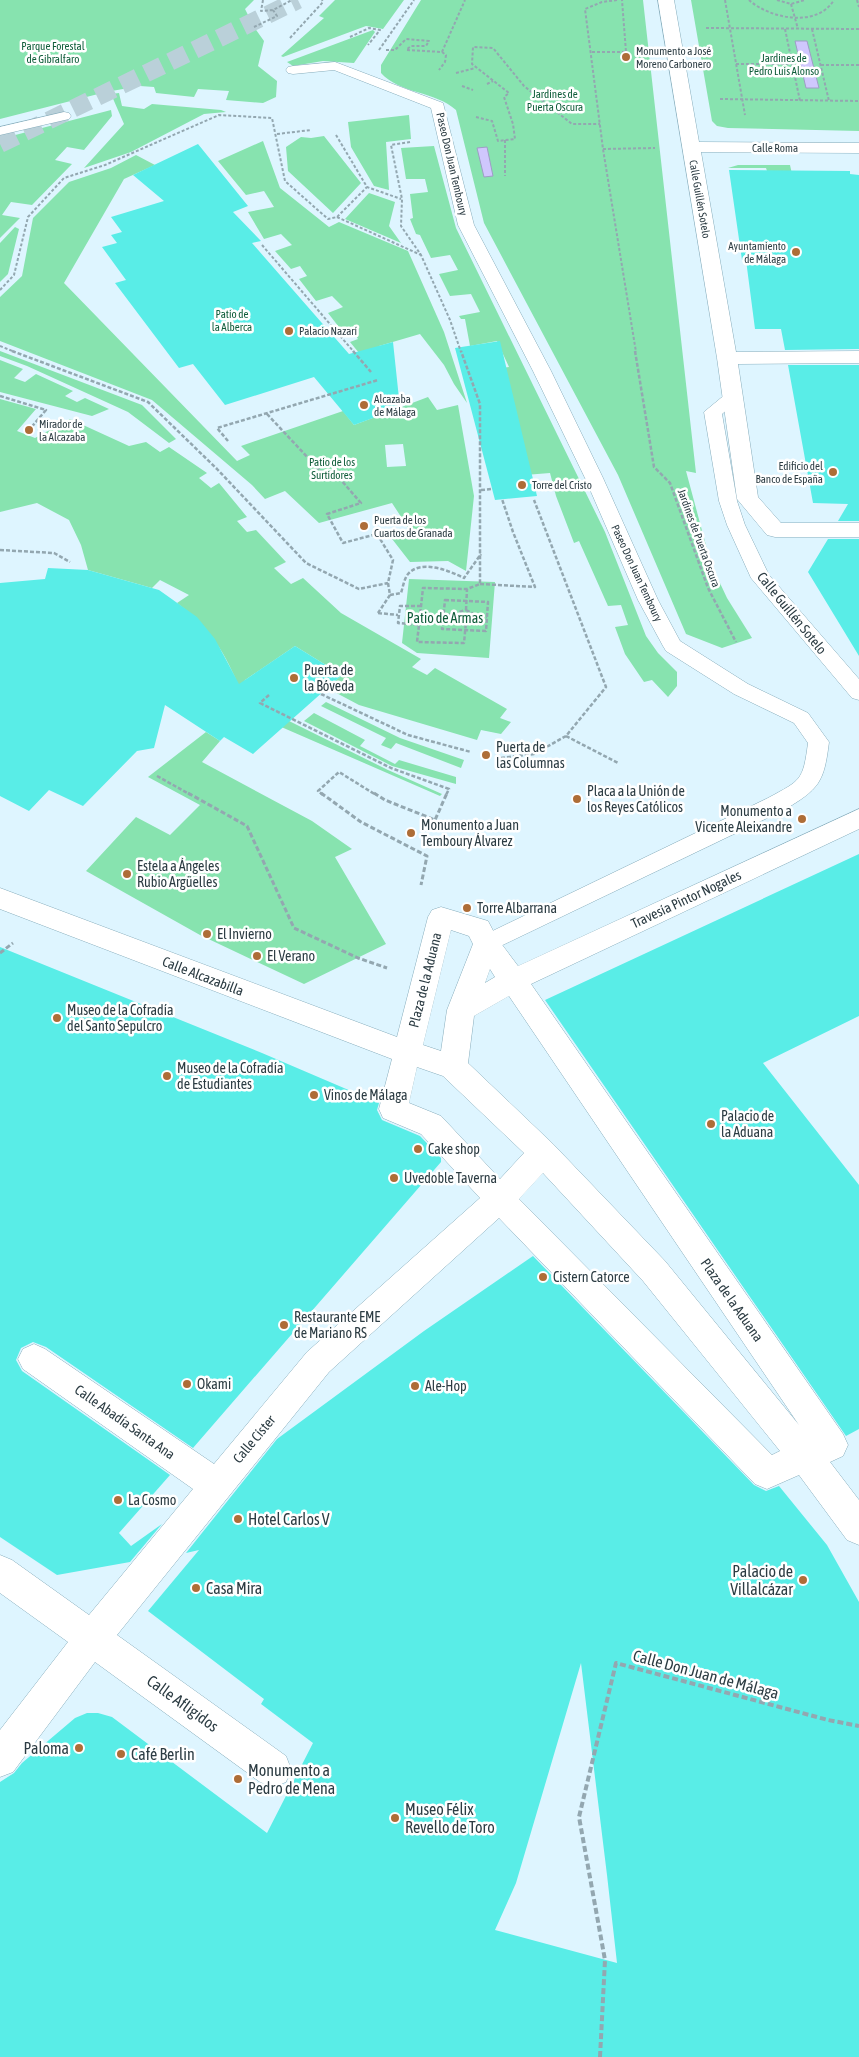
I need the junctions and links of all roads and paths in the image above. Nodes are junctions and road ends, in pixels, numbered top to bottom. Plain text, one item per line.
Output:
1 (263, 0) edge
2 (292, 0) edge
3 (322, 0) edge
4 (465, 0) edge
5 (617, 0) edge
6 (622, 0) edge
7 (666, 0) edge
8 (725, 0) edge
9 (749, 0) edge
10 (777, 0) edge
11 (804, 0) edge
12 (834, 0) edge
13 (857, 0) edge
14 (413, 1) edge
15 (791, 4) junction
16 (859, 7) edge
17 (273, 10) junction
18 (795, 17) junction
19 (254, 27) dead end
20 (704, 28) dead end
21 (730, 28) junction
22 (784, 29) junction
23 (798, 29) junction
24 (812, 29) junction
25 (859, 29) edge
26 (380, 30) dead end
27 (286, 44) dead end
28 (366, 49) dead end
29 (442, 52) junction
30 (592, 52) junction
31 (736, 64) junction
32 (792, 64) junction
33 (859, 64) edge
34 (821, 65) junction
35 (476, 68) junction
36 (293, 70) dead end
37 (456, 73) dead end
38 (442, 74) dead end
39 (493, 81) junction
40 (487, 84) dead end
41 (717, 99) dead end
42 (742, 100) junction
43 (800, 100) junction
44 (829, 101) junction
45 (859, 101) edge
46 (441, 112) junction
47 (745, 114) dead end
48 (0, 124) edge
49 (600, 124) junction
50 (311, 130) dead end
51 (0, 132) edge
52 (276, 134) junction
53 (336, 134) dead end
54 (505, 140) junction
55 (413, 142) dead end
56 (691, 147) junction
57 (660, 148) dead end
58 (859, 148) edge
59 (603, 149) junction
60 (505, 176) dead end
61 (367, 187) junction
62 (402, 199) junction
63 (337, 218) junction
64 (262, 246) dead end
65 (421, 255) junction
66 (0, 290) edge
67 (0, 346) edge
68 (859, 357) edge
69 (728, 358) junction
70 (371, 372) dead end
71 (378, 380) dead end
72 (0, 396) edge
73 (733, 397) junction
74 (267, 414) junction
75 (29, 430) dead end
76 (228, 441) dead end
77 (492, 489) dead end
78 (481, 490) junction
79 (502, 500) dead end
80 (534, 500) dead end
81 (736, 525) junction
82 (775, 530) junction
83 (859, 530) edge
84 (0, 550) edge
85 (481, 554) junction
86 (70, 562) dead end
87 (388, 583) junction
88 (480, 584) junction
89 (468, 589) junction
90 (390, 596) junction
91 (466, 601) junction
92 (421, 606) junction
93 (466, 610) junction
94 (443, 614) junction
95 (398, 615) junction
96 (457, 615) junction
97 (474, 616) junction
98 (487, 617) junction
99 (466, 622) junction
100 (419, 625) junction
101 (465, 630) junction
102 (741, 689) junction
103 (859, 693) edge
104 (321, 694) dead end
105 (269, 695) dead end
106 (566, 736) junction
107 (472, 752) dead end
108 (501, 758) dead end
109 (618, 763) dead end
110 (157, 776) dead end
111 (859, 818) edge
112 (421, 880) dead end
113 (0, 898) edge
114 (486, 944) junction
115 (392, 970) dead end
116 (513, 980) junction
117 (461, 1010) junction
118 (407, 1052) junction
119 (454, 1067) junction
120 (544, 1153) junction
121 (501, 1198) junction
122 (34, 1359) dead end
123 (804, 1457) junction
124 (216, 1485) junction
125 (859, 1528) edge
126 (0, 1572) edge
127 (92, 1638) junction
128 (859, 1726) edge
129 (0, 1758) edge
130 (273, 1769) dead end
131 (600, 2057) edge

1 - 17 path
2 - 17 path
3 - 27 path
4 - 29 path
5 - 30 path, Jardines de Puerta Oscura
6 - 30 path
7 - 56 street, Calle Guillén Sotelo
8 - 21 path
9 - 18 path
10 - 15 path
11 - 15 path
12 - 18 path
13 - 16 path
14 - 29 path
15 - 18 path
17 - 19 path
18 - 23 path
20 - 21 path
21 - 22 path
21 - 31 path
22 - 23 path
22 - 32 path
23 - 24 path
24 - 25 path
24 - 34 path
26 - 28 path
29 - 38 path
30 - 49 path, Jardines de Puerta Oscura
31 - 32 path
31 - 42 path
32 - 43 path
33 - 34 path
34 - 44 path
35 - 37 path
35 - 39 path
35 - 49 path
36 - 46 lane, Paseo Don Juan Temboury
39 - 40 path
39 - 54 path
41 - 42 path
42 - 43 path
42 - 47 path
43 - 44 path
44 - 45 path
46 - 54 path
46 - 102 lane, Paseo Don Juan Temboury
48 - 51 lane
49 - 59 path, Jardines de Puerta Oscura
50 - 52 path
52 - 63 path
52 - 66 path
53 - 61 path
54 - 60 path
55 - 62 path
56 - 58 street, Calle Roma
56 - 69 street, Calle Guillén Sotelo
57 - 59 path
59 - 102 path, Jardines de Puerta Oscura
61 - 62 path
61 - 63 path
62 - 65 path
63 - 65 path
64 - 70 path
65 - 78 path
67 - 87 path
68 - 69 street
69 - 73 street, Calle Guillén Sotelo
71 - 74 path
72 - 75 path
73 - 81 lane, Calle Guillén Sotelo
73 - 82 street, Calle Guillén Sotelo
74 - 76 path
74 - 87 path
77 - 78 path
78 - 85 path
79 - 88 path
80 - 106 path
81 - 82 lane
81 - 103 lane, Calle Guillén Sotelo
82 - 83 street
84 - 86 path
85 - 88 path
85 - 90 path
87 - 90 path
88 - 89 path
89 - 91 path
89 - 92 path
90 - 95 path
91 - 93 path
91 - 94 path
91 - 98 path
92 - 95 path
92 - 100 path
93 - 96 path
93 - 97 path
94 - 96 path
94 - 101 path
95 - 100 path
96 - 99 path
97 - 98 path
97 - 99 path
98 - 101 path
99 - 101 path
100 - 101 path
102 - 114 lane, Paseo Don Juan Temboury
104 - 107 path
105 - 112 path
106 - 108 path
106 - 109 path
110 - 115 path
111 - 116 street, Travesía Pintor Nogales
113 - 118 street, Calle Alcazabilla
114 - 116 street, Plaza de la Aduana
114 - 117 street
114 - 118 street, Plaza de la Aduana
116 - 117 street, Travesía Pintor Nogales
116 - 123 street, Plaza de la Aduana
117 - 119 street
118 - 119 street, Calle Alcazabilla
118 - 121 street, Plaza de la Aduana
119 - 120 street
120 - 121 street, Calle Císter
120 - 123 street
121 - 123 street, Plaza de la Aduana
121 - 124 street, Calle Císter
122 - 124 street, Calle Abadía Santa Ana
123 - 125 street
124 - 127 street, Calle Císter
126 - 127 street, Calle Afligidos
127 - 129 street, Calle Císter
127 - 130 street, Calle Afligidos
128 - 131 path, Calle Don Juan de Málaga

